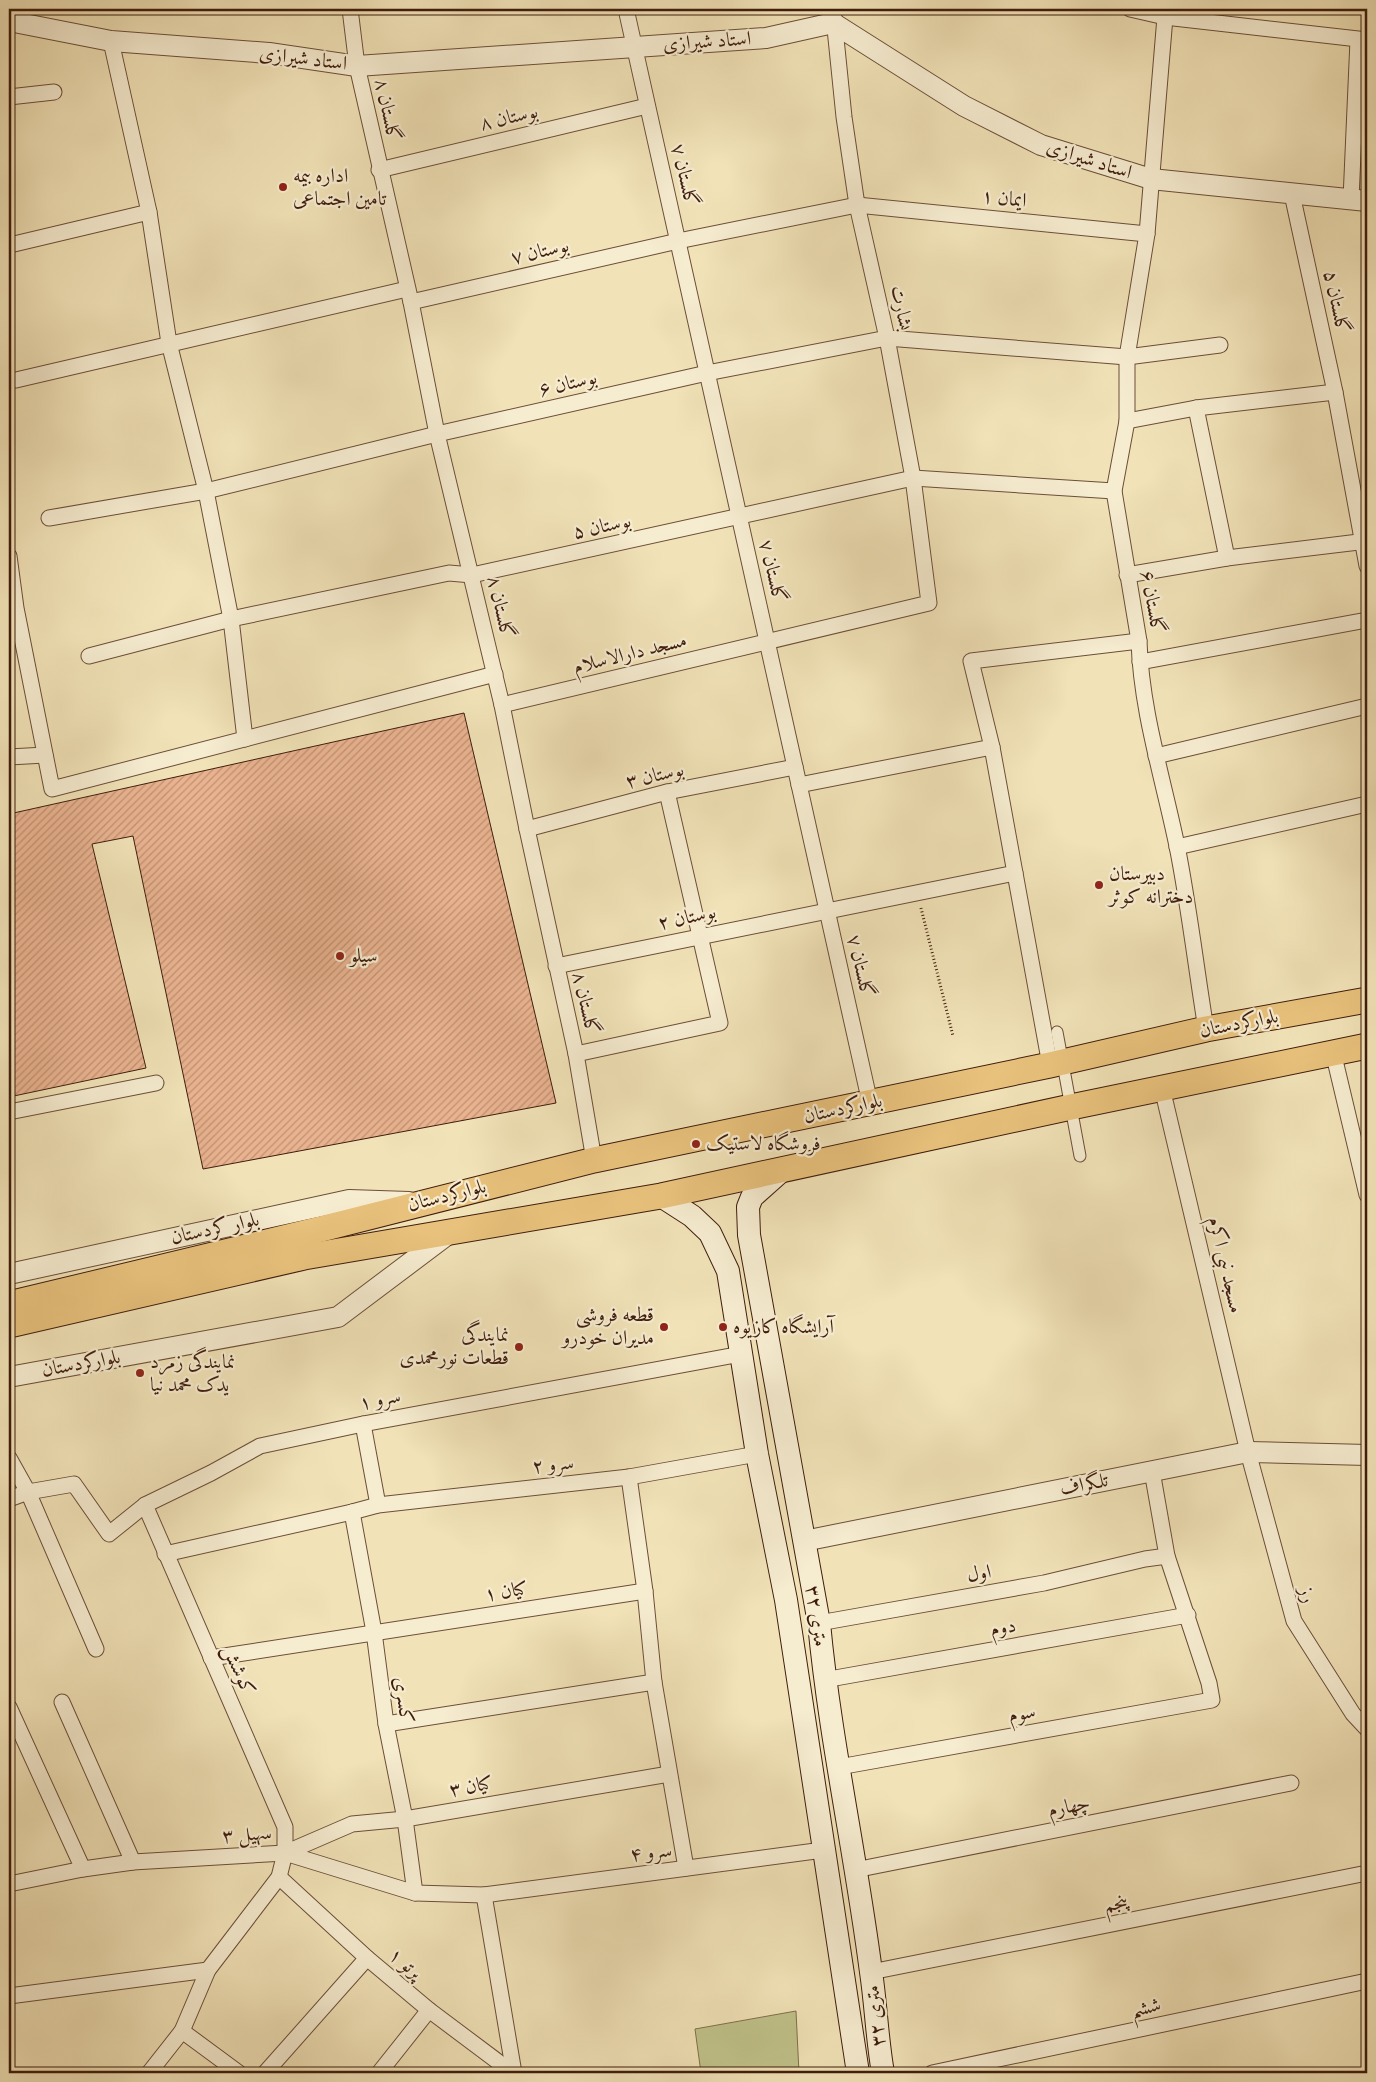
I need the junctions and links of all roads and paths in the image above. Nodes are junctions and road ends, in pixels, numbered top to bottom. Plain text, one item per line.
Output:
1 (350, 9) edge
2 (626, 9) edge
3 (1130, 9) edge
4 (833, 16) edge
5 (1165, 17) junction
6 (9, 21) edge
7 (1363, 40) edge
8 (111, 41) junction
9 (634, 47) junction
10 (357, 66) junction
11 (54, 92) dead end
12 (9, 97) edge
13 (648, 106) junction
14 (379, 170) junction
15 (1151, 180) junction
16 (1292, 194) junction
17 (1359, 200) edge
18 (857, 205) junction
19 (149, 212) junction
20 (1147, 234) junction
21 (678, 241) junction
22 (14, 244) dead end
23 (409, 296) junction
24 (888, 338) junction
25 (169, 343) junction
26 (1220, 345) dead end
27 (1126, 357) junction
28 (707, 373) junction
29 (16, 380) dead end
30 (1335, 392) junction
31 (1196, 408) junction
32 (1127, 421) junction
33 (437, 434) junction
34 (913, 478) junction
35 (206, 491) junction
36 (1114, 491) junction
37 (49, 518) dead end
38 (740, 518) junction
39 (1366, 542) edge
40 (9, 556) edge
41 (1227, 558) junction
42 (1367, 566) edge
43 (472, 575) junction
44 (1127, 575) junction
45 (929, 603) joint
46 (12, 609) edge
47 (231, 619) junction
48 (1367, 620) edge
49 (767, 641) junction
50 (1139, 641) junction
51 (89, 656) dead end
52 (1140, 662) junction
53 (495, 674) junction
54 (502, 705) junction
55 (1367, 706) edge
56 (245, 739) junction
57 (992, 747) junction
58 (45, 755) junction
59 (1156, 756) junction
60 (9, 757) edge
61 (795, 767) junction
62 (799, 785) junction
63 (667, 792) junction
64 (1367, 804) edge
65 (527, 830) junction
66 (1177, 847) junction
67 (1015, 873) junction
68 (917, 892) junction
69 (827, 912) junction
70 (700, 936) junction
71 (556, 966) junction
72 (1367, 1000) edge
73 (1206, 1029) junction
74 (1056, 1032) dead end
75 (953, 1036) dead end
76 (1367, 1046) edge
77 (1334, 1052) junction
78 (576, 1054) junction
79 (1056, 1064) junction
80 (156, 1083) dead end
81 (1162, 1088) junction
82 (870, 1103) junction
83 (1071, 1107) junction
84 (9, 1112) edge
85 (1080, 1156) dead end
86 (594, 1160) junction
87 (780, 1172) junction
88 (1367, 1195) edge
89 (661, 1196) junction
90 (423, 1202) junction
91 (452, 1231) junction
92 (9, 1274) edge
93 (9, 1304) edge
94 (9, 1324) edge
95 (741, 1354) junction
96 (9, 1377) edge
97 (363, 1424) junction
98 (1248, 1452) junction
99 (757, 1454) junction
100 (1367, 1455) edge
101 (9, 1458) edge
102 (1152, 1471) junction
103 (629, 1477) junction
104 (28, 1492) junction
105 (9, 1499) edge
106 (378, 1504) junction
107 (145, 1505) junction
108 (352, 1512) junction
109 (804, 1541) junction
110 (166, 1554) junction
111 (1166, 1556) junction
112 (645, 1591) junction
113 (1188, 1615) junction
114 (819, 1623) junction
115 (374, 1632) junction
116 (96, 1650) dead end
117 (211, 1658) junction
118 (824, 1680) junction
119 (654, 1682) junction
120 (62, 1702) dead end
121 (9, 1707) edge
122 (386, 1724) junction
123 (1367, 1729) edge
124 (839, 1768) junction
125 (669, 1774) junction
126 (1291, 1783) dead end
127 (405, 1819) junction
128 (823, 1850) junction
129 (285, 1853) junction
130 (133, 1862) junction
131 (686, 1868) junction
132 (83, 1869) junction
133 (855, 1870) junction
134 (1367, 1873) edge
135 (279, 1877) junction
136 (9, 1884) edge
137 (415, 1893) junction
138 (484, 1895) junction
139 (367, 1958) junction
140 (208, 1970) junction
141 (872, 1972) junction
142 (1367, 1981) edge
143 (9, 1996) edge
144 (429, 2010) junction
145 (182, 2031) junction
146 (149, 2073) edge
147 (239, 2073) edge
148 (265, 2073) edge
149 (379, 2073) edge
150 (513, 2073) edge
151 (858, 2073) edge
152 (882, 2073) edge
153 (932, 2073) edge

1 - 10 street, گلستان ۸
2 - 9 street, گلستان ۷
3 - 5 street
4 - 9 street, استاد شیرازی
4 - 15 street, استاد شیرازی
4 - 18 street, بشارت
5 - 7 street
5 - 15 street, گلستان ۶
6 - 8 street, استاد شیرازی
7 - 17 street
8 - 10 street, استاد شیرازی
8 - 19 street
9 - 10 street, استاد شیرازی
9 - 13 street, گلستان ۷
10 - 14 street, گلستان ۸
11 - 12 street
13 - 14 street, بوستان ۸
13 - 21 street, گلستان ۷
14 - 23 street, گلستان ۸
15 - 16 street, استاد شیرازی
15 - 20 street, گلستان ۶
16 - 17 street, استاد شیرازی
16 - 30 street, گلستان ۵
18 - 20 street, ایمان ۱
18 - 21 street, ایمان ۱
18 - 24 street, بشارت
19 - 22 street
19 - 25 street
20 - 27 street, گلستان ۶
21 - 23 street, بوستان ۷
21 - 28 street, گلستان ۷
23 - 25 street, بوستان ۷
23 - 33 street, گلستان ۸
24 - 27 street, بوستان ۶
24 - 28 street, بوستان ۶
24 - 34 street, بشارت
25 - 29 street
25 - 35 street
26 - 27 street, بوستان ۶
27 - 32 street, گلستان ۶
28 - 33 street, بوستان ۶
28 - 38 street, گلستان ۷
30 - 31 street
30 - 39 street, گلستان ۵
31 - 32 street
31 - 41 street
32 - 36 street, گلستان ۶
33 - 35 street, بوستان ۶
33 - 43 street, گلستان ۸
34 - 36 street, بوستان ۵
34 - 38 street, بوستان ۵
34 - 45 street, بشارت
35 - 37 street
35 - 47 street
36 - 44 street, گلستان ۶
38 - 43 street, بوستان ۵
38 - 49 street, گلستان ۷
39 - 41 street
39 - 42 street, گلستان ۵
40 - 46 street
41 - 44 street
43 - 47 street, بوستان ۵
43 - 53 street, گلستان ۸
44 - 50 street, گلستان ۶
45 - 49 street, مسجد دارالاسلام
46 - 58 street
47 - 51 street
47 - 56 street
48 - 52 street
49 - 54 street, مسجد دارالاسلام
49 - 61 street, گلستان ۷
50 - 52 street, گلستان ۶
50 - 57 street
52 - 59 street, گلستان ۶
53 - 54 street, گلستان ۸
53 - 56 street
54 - 65 street, گلستان ۸
55 - 59 street
56 - 58 street
57 - 62 street
57 - 67 street
58 - 60 street
59 - 66 street, گلستان ۶
61 - 62 street, گلستان ۷
61 - 63 street, بوستان ۳
62 - 69 street, گلستان ۷
63 - 65 street, بوستان ۳
63 - 70 street
64 - 66 street
65 - 71 street, گلستان ۸
66 - 73 street, گلستان ۶
67 - 68 street, بوستان ۲
67 - 79 street
68 - 69 street, بوستان ۲
68 - 75 path
69 - 70 street, بوستان ۲
69 - 82 street, گلستان ۷
70 - 71 street, بوستان ۲
70 - 78 street
71 - 78 street, گلستان ۸
72 - 73 main road, بلوارکردستان
73 - 79 main road, بلوارکردستان
74 - 79 street
76 - 77 main road, بلوارکردستان
77 - 81 main road, بلوارکردستان
77 - 88 street
78 - 86 street, گلستان ۸
79 - 82 main road, بلوارکردستان
79 - 83 street
80 - 84 street
81 - 83 main road, بلوارکردستان
81 - 98 street, مسجد نبی اکرم
82 - 86 main road, بلوارکردستان
83 - 85 street
83 - 87 main road, بلوارکردستان
86 - 90 main road, بلوارکردستان
87 - 89 main road, بلوارکردستان
87 - 109 main road, ۳۲ متری
89 - 91 main road, بلوارکردستان
89 - 95 main road, ۳۲ متری
90 - 92 street, بلوار کردستان
90 - 93 main road, بلوارکردستان
91 - 94 main road, بلوارکردستان
91 - 96 street, بلوارکردستان
95 - 97 street, سرو ۱
95 - 99 main road, ۳۲ متری
97 - 106 street
97 - 107 street, سرو ۱
98 - 100 street, تلگراف
98 - 102 street, تلگراف
98 - 123 street, رز
99 - 103 street, سرو ۲
99 - 128 main road, ۳۲ متری
101 - 104 street
102 - 109 street, تلگراف
102 - 111 street
103 - 106 street, سرو ۲
103 - 112 street
104 - 105 street
104 - 107 street, سرو ۱
104 - 116 street
106 - 108 street, سرو ۲
107 - 110 street, کوشش
108 - 110 street, سرو ۲
108 - 115 street, کسری
109 - 114 main road, ۳۲ متری
110 - 117 street, کوشش
111 - 113 street
111 - 114 street, اول
112 - 115 street, کیان ۱
112 - 119 street
113 - 118 street, دوم
113 - 124 street, سوم
114 - 118 main road, ۳۲ متری
115 - 117 street, کیان ۱
115 - 122 street, کسری
117 - 129 street, کوشش
118 - 124 main road, ۳۲ متری
119 - 122 street
119 - 125 street
120 - 130 street
121 - 132 street
122 - 127 street, کسری
124 - 133 main road, ۳۲ متری
125 - 127 street, کیان ۳
125 - 131 street
126 - 133 street, چهارم
127 - 129 street, کیان ۳
127 - 137 street, کسری
128 - 131 street, سرو ۴
128 - 151 main road, ۳۲ متری
129 - 130 street, سهیل ۳
129 - 135 street, کوشش
129 - 137 street, سهیل ۳
130 - 132 street, سهیل ۳
131 - 138 street, سرو ۴
132 - 136 street, سهیل ۳
133 - 141 main road, ۳۲ متری
134 - 141 street, پنجم
135 - 139 street, پرتو ۱
135 - 140 street
137 - 138 street, سهیل ۳
138 - 150 street
139 - 144 street, پرتو ۱
139 - 148 street
140 - 143 street
140 - 145 street
141 - 152 main road, ۳۲ متری
142 - 153 street, ششم
144 - 149 street
144 - 150 street, پرتو ۱
145 - 146 street
145 - 147 street

